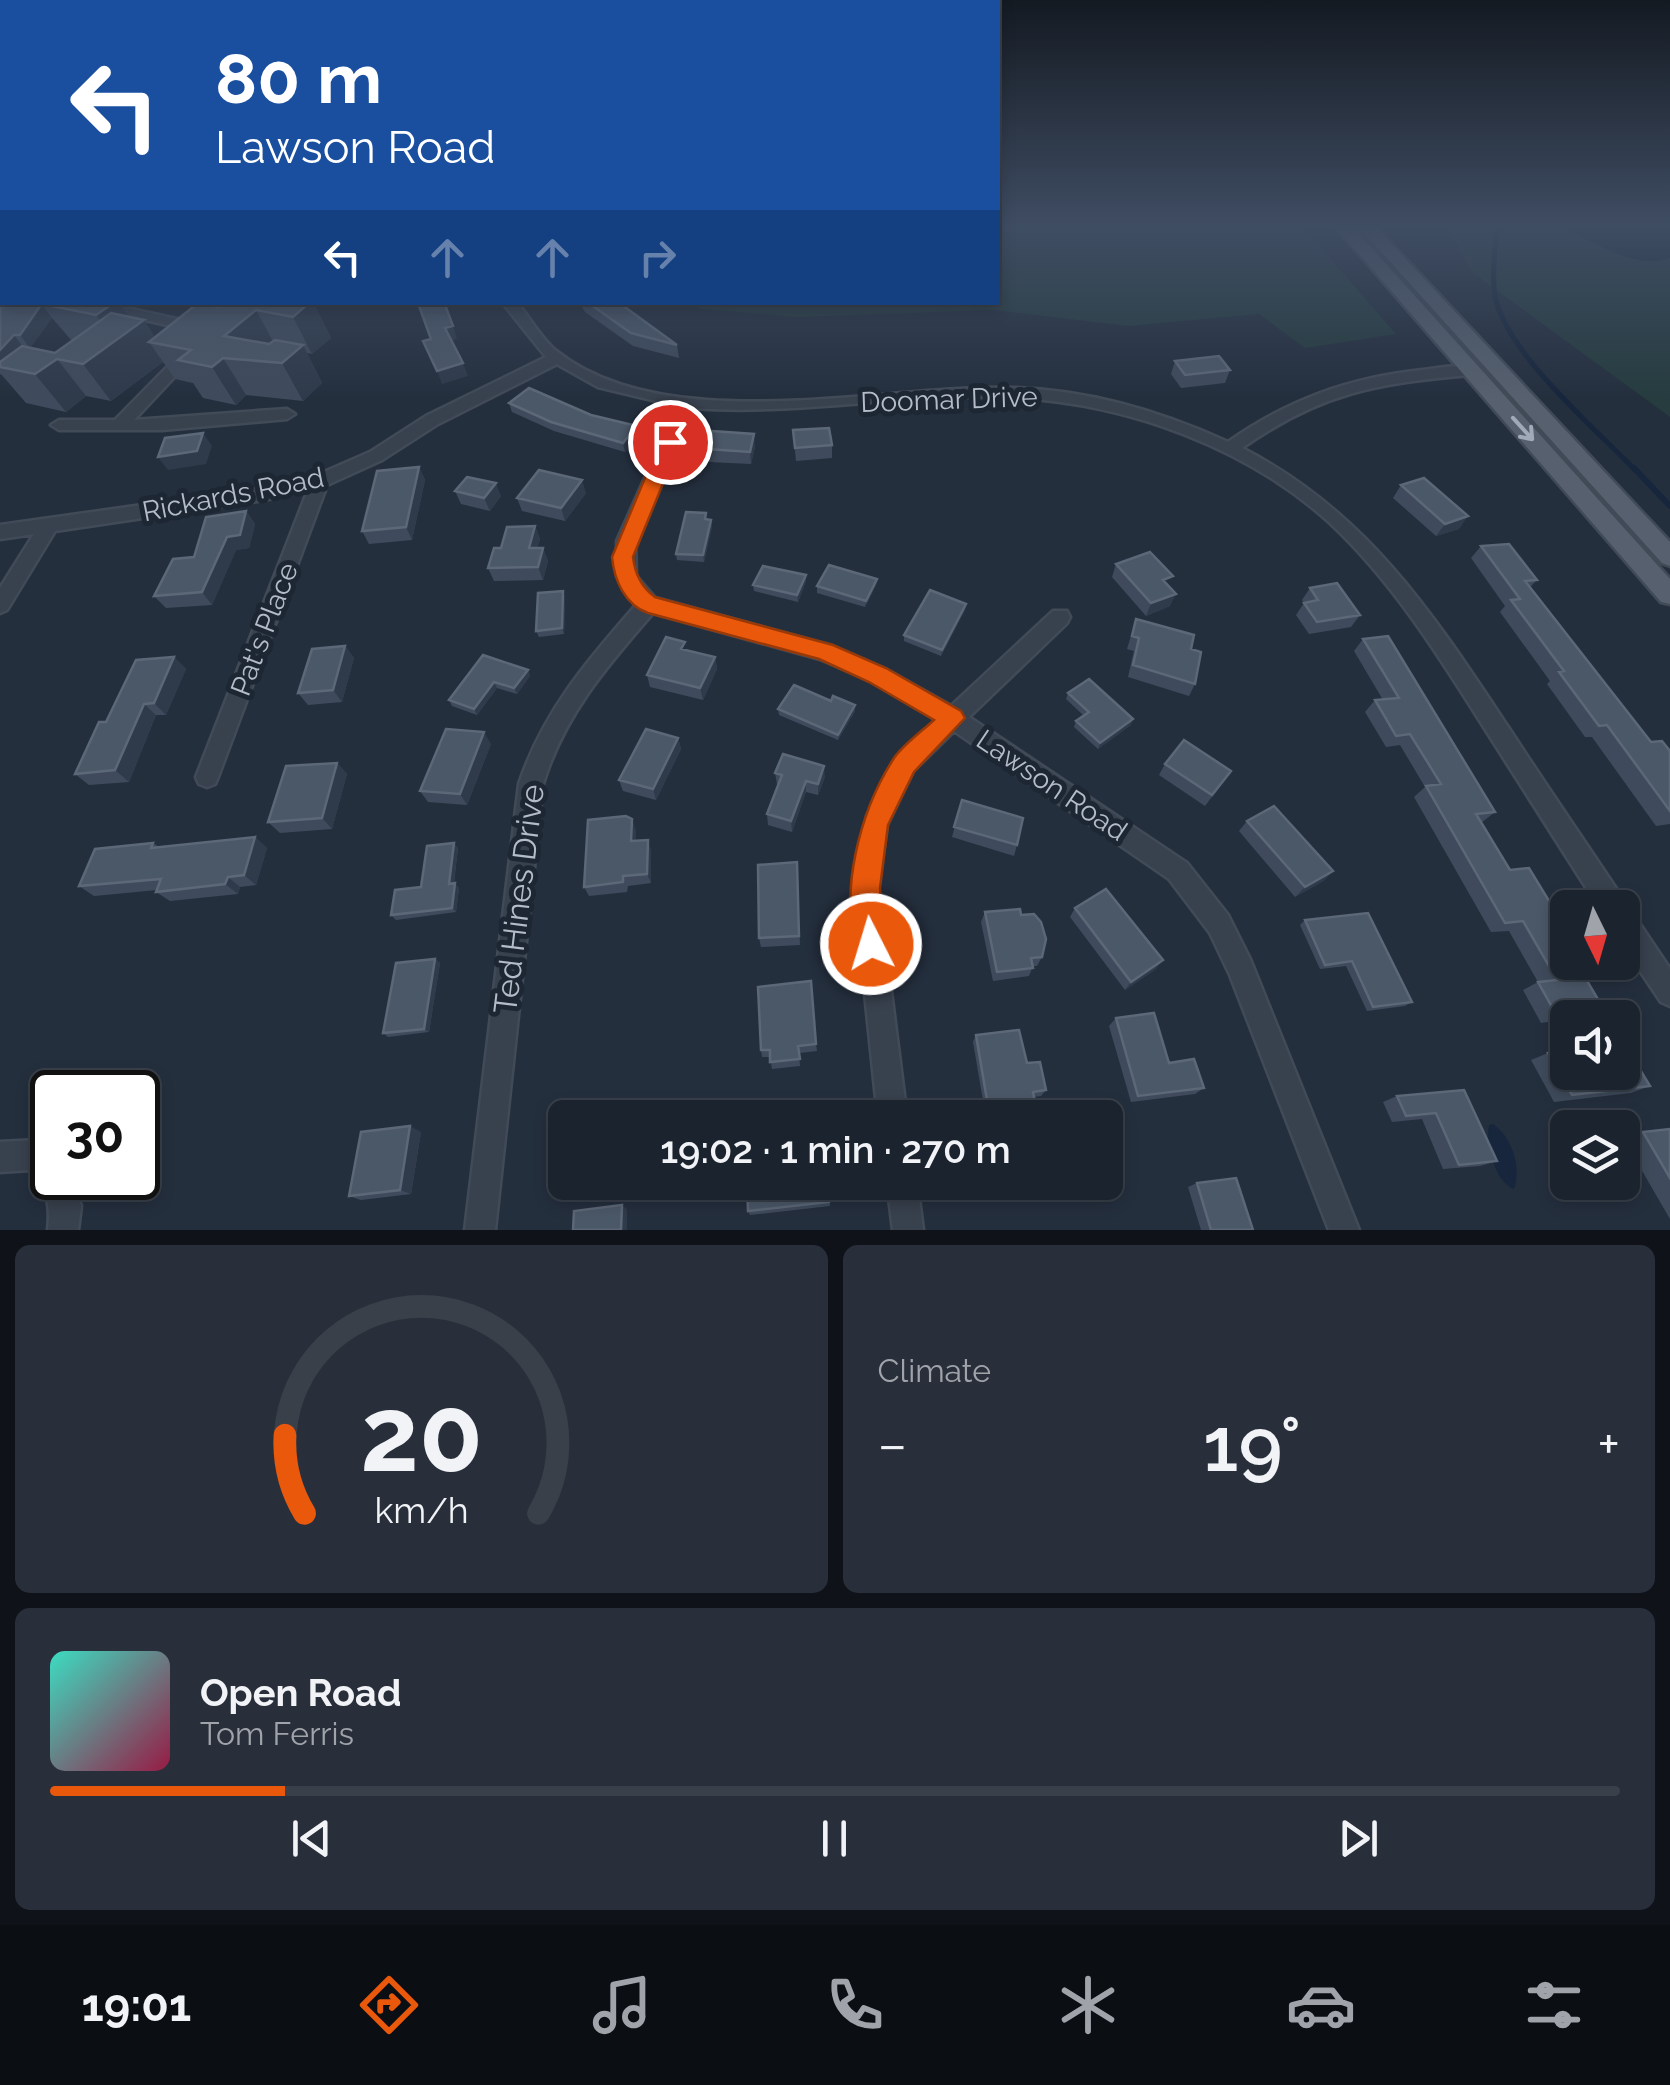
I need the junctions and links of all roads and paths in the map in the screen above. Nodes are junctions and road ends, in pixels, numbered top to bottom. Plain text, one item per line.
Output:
1 (1393, 282) edge
2 (1418, 282) edge
3 (510, 305) edge
4 (104, 307) edge
5 (195, 324) junction
6 (159, 338) edge
7 (558, 358) junction
8 (1470, 370) junction
9 (1520, 394) junction
10 (688, 402) junction
11 (287, 414) dead end
12 (59, 425) dead end
13 (119, 426) junction
14 (1229, 448) junction
15 (320, 480) junction
16 (49, 525) junction
17 (0, 532) edge
18 (1670, 557) edge
19 (1670, 595) edge
20 (648, 604) junction
21 (0, 605) edge
22 (1060, 617) dead end
23 (952, 718) junction
24 (208, 777) dead end
25 (1602, 890) edge
26 (1640, 947) edge
27 (1670, 992) edge
28 (892, 1100) edge
29 (30, 1155) edge
30 (0, 1157) edge
31 (64, 1200) edge
32 (904, 1200) edge
33 (63, 1230) edge
34 (480, 1230) edge
35 (908, 1230) edge
36 (1344, 1230) edge

1 - 8 main road
2 - 9 main road
3 - 7 street, Doomar Drive
4 - 5 street
5 - 6 street
5 - 13 street
7 - 10 street, Doomar Drive
7 - 15 street, Rickards Road
8 - 9 main road
8 - 14 street
8 -> 19 main road
9 - 18 main road
10 - 14 street, Doomar Drive
10 - 20 street
11 - 13 street
12 - 13 street
14 - 25 street, Doomar Drive
15 - 16 street, Rickards Road
15 - 24 street, Pat's Place
16 - 17 street, Rickards Road
16 - 21 street
20 - 23 street, Lawson Road
20 - 34 street, Ted Hines Drive
22 - 23 street
23 - 28 street
23 - 36 street, Lawson Road
26 - 27 street
29 - 30 street
31 - 33 street
32 - 35 street

